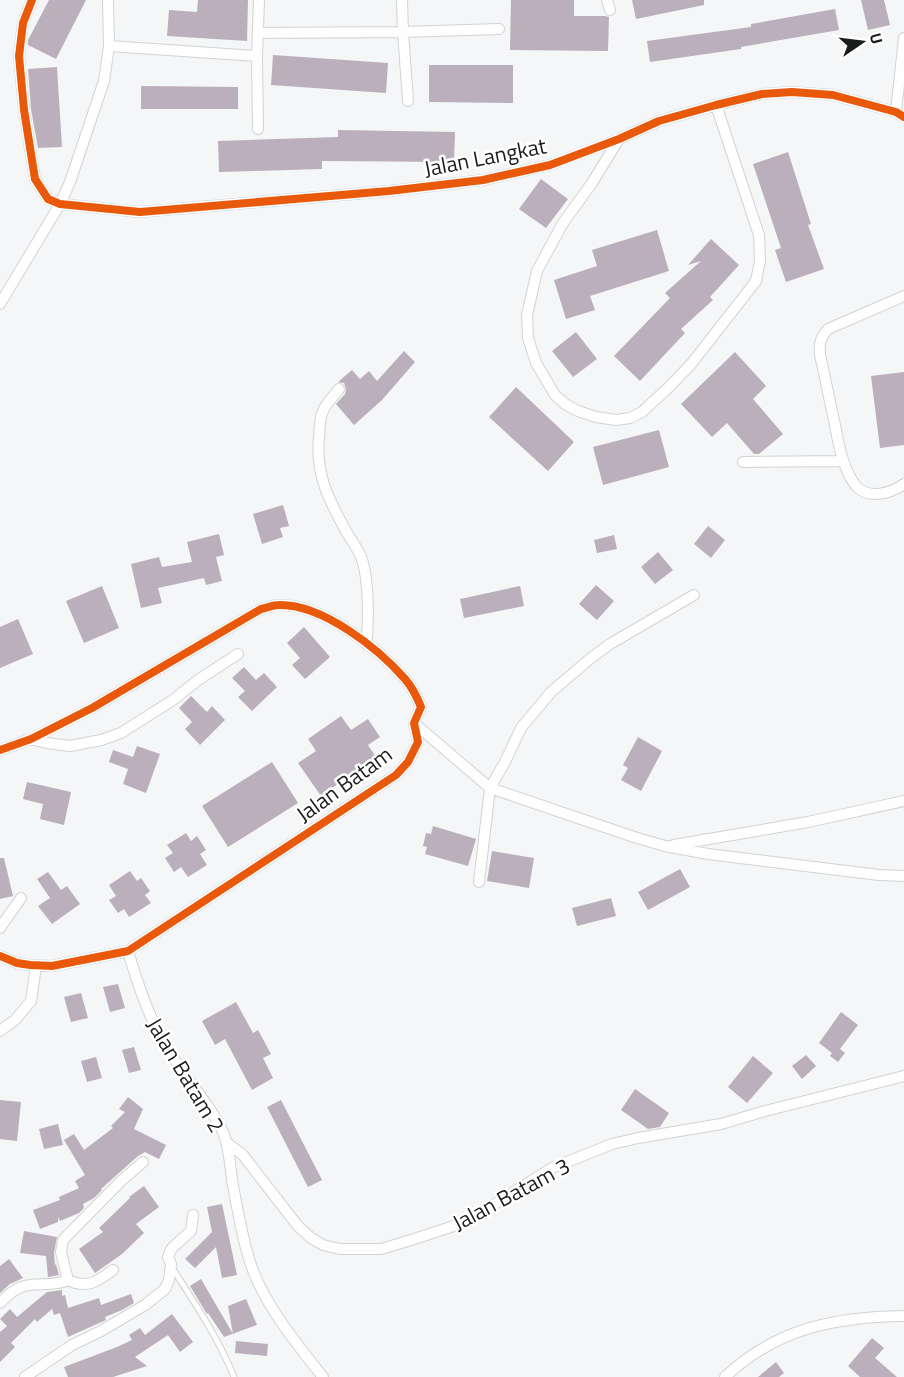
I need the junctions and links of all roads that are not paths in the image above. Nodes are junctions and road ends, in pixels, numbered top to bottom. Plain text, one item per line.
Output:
1 (32, 0) edge
2 (108, 0) edge
3 (259, 0) edge
4 (402, 0) edge
5 (499, 29) dead end
6 (403, 32) junction
7 (258, 33) junction
8 (904, 38) edge
9 (109, 46) junction
10 (257, 56) junction
11 (408, 101) dead end
12 (716, 105) junction
13 (900, 114) edge
14 (258, 129) dead end
15 (619, 139) junction
16 (60, 204) junction
17 (904, 296) edge
18 (0, 304) edge
19 (339, 389) dead end
20 (843, 461) junction
21 (743, 462) dead end
22 (904, 484) edge
23 (694, 595) dead end
24 (366, 644) junction
25 (238, 654) dead end
26 (414, 723) junction
27 (31, 739) junction
28 (0, 750) edge
29 (490, 789) junction
30 (904, 801) edge
31 (665, 846) junction
32 (904, 876) edge
33 (479, 882) dead end
34 (21, 898) dead end
35 (0, 928) edge
36 (128, 951) junction
37 (0, 956) edge
38 (36, 966) junction
39 (0, 1031) edge
40 (904, 1076) edge
41 (227, 1143) junction
42 (143, 1162) dead end
43 (194, 1215) dead end
44 (171, 1264) junction
45 (113, 1270) dead end
46 (68, 1280) junction
47 (0, 1303) edge
48 (904, 1316) edge
49 (25, 1377) edge
50 (234, 1377) edge
51 (323, 1377) edge
52 (725, 1377) edge

1 - 16 street
2 - 9 street
3 - 7 street
4 - 6 street
5 - 6 street
6 - 7 street
6 - 11 street
7 - 10 street
8 - 13 street
9 - 10 street
9 - 16 street
10 - 14 street
12 - 13 street, Jalan Langkat
12 - 15 street, Jalan Langkat
12 - 15 street
15 - 16 street, Jalan Langkat
16 - 18 street
17 - 20 street
19 - 24 street
20 - 21 street
20 - 22 street
23 - 29 street
24 - 26 street, Jalan Batam
24 - 27 street, Jalan Batam
25 - 27 street
26 - 29 street
26 - 36 street, Jalan Batam
27 - 28 street, Jalan Batam
29 - 31 street
29 - 33 street
30 - 31 street
31 - 32 street
34 - 35 street
36 - 38 street, Jalan Batam
36 - 41 street, Jalan Batam 2
37 - 38 street, Jalan Batam
38 - 39 street
40 - 41 street, Jalan Batam 3
41 - 51 street, Jalan Batam 2
42 - 46 street
43 - 44 street
44 - 49 street
44 - 50 lane
45 - 46 street
46 - 47 street
48 - 52 street

